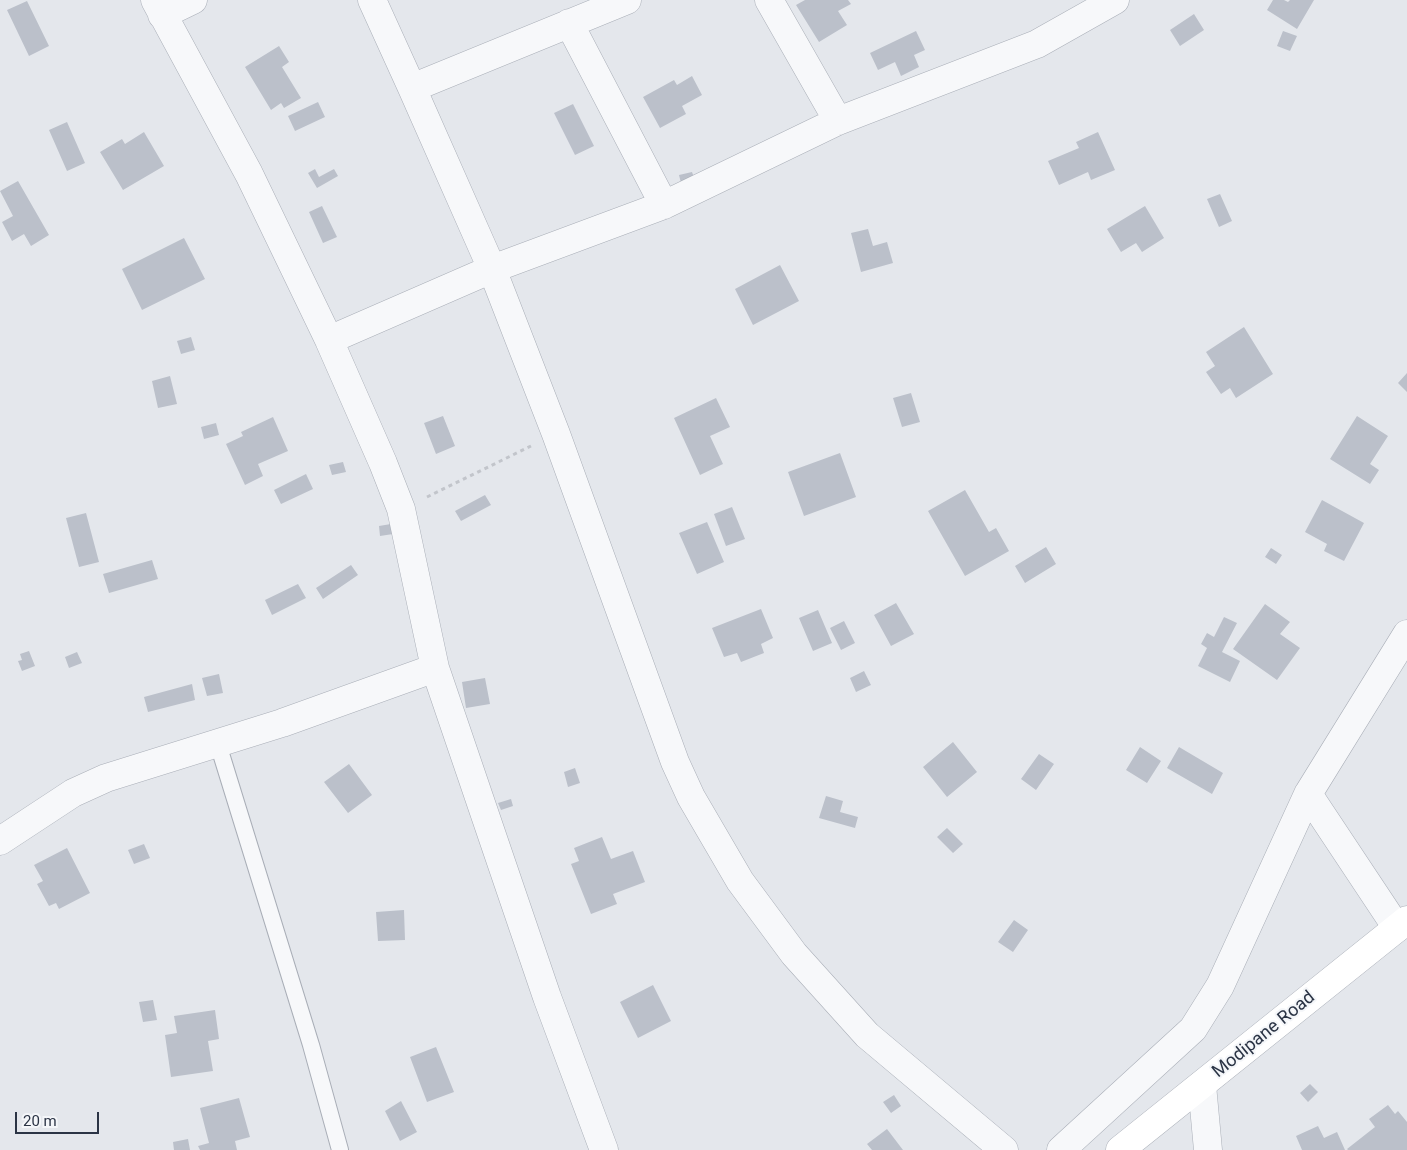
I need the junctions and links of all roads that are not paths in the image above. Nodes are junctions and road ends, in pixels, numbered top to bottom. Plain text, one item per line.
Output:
1 (193, 0) edge
2 (372, 0) edge
3 (627, 0) edge
4 (769, 0) edge
5 (1115, 0) edge
6 (158, 7) edge
7 (569, 24) junction
8 (412, 88) junction
9 (838, 121) junction
10 (664, 205) junction
11 (492, 269) junction
12 (329, 340) junction
13 (1407, 634) edge
14 (436, 668) junction
15 (218, 744) junction
16 (1308, 794) junction
17 (0, 841) edge
18 (1402, 924) edge
19 (1202, 1085) junction
20 (340, 1150) edge
21 (604, 1150) edge
22 (1004, 1150) edge
23 (1061, 1150) edge
24 (1120, 1150) edge
25 (1208, 1150) edge

1 - 6 street
2 - 8 street
3 - 7 street
4 - 9 street
5 - 9 street
6 - 12 street
7 - 8 street
7 - 10 street
8 - 11 street
9 - 10 street
10 - 11 street
11 - 12 street
11 - 22 street
12 - 14 street
13 - 16 street
14 - 15 street
14 - 21 street
15 - 17 street
15 - 20 lane
16 - 18 street
16 - 23 street
18 - 19 main road, Modipane Road
19 - 24 main road, Modipane Road
19 - 25 street

